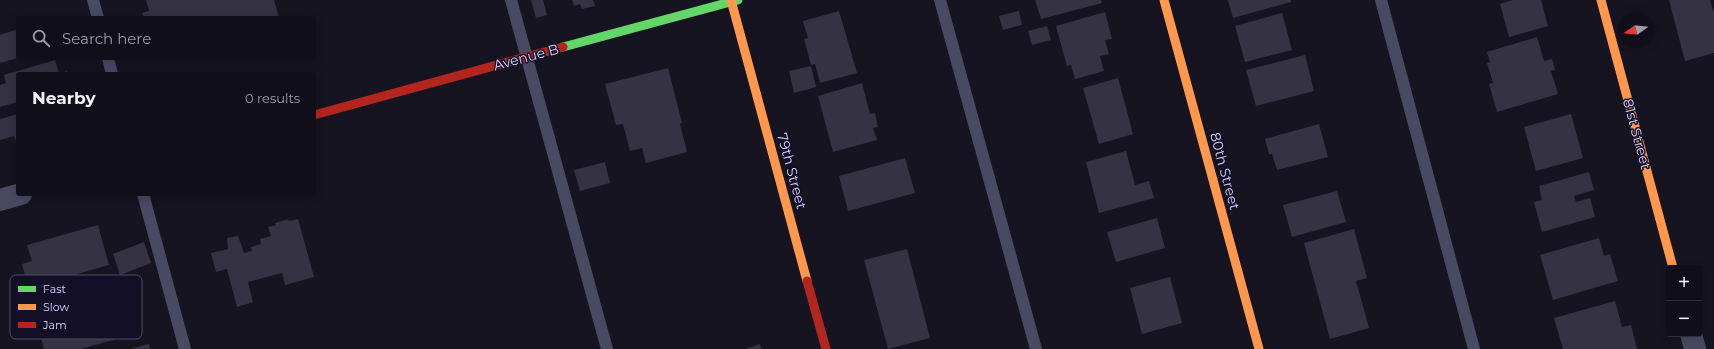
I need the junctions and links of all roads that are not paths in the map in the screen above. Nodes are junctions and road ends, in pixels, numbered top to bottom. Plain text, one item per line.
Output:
1 (93, 0) edge
2 (512, 0) edge
3 (940, 0) edge
4 (1164, 0) edge
5 (1381, 0) edge
6 (1601, 0) edge
7 (734, 1) edge
8 (97, 16) edge
9 (527, 57) junction
10 (108, 60) edge
11 (112, 72) edge
12 (316, 114) edge
13 (16, 195) edge
14 (143, 196) edge
15 (0, 200) edge
16 (1672, 265) edge
17 (1692, 337) edge
18 (185, 349) edge
19 (607, 349) edge
20 (826, 349) edge
21 (1036, 349) edge
22 (1259, 349) edge
23 (1474, 349) edge
24 (1695, 349) edge

1 - 8 lane
2 - 9 lane
3 - 21 lane
4 - 22 street, 80th Street
5 - 23 lane
6 - 16 street, 81st Street
7 - 9 street, Avenue B
7 - 20 street, 79th Street
9 - 12 street, Avenue B
9 - 19 lane
10 - 11 lane
13 - 15 street
14 - 18 lane
17 - 24 street

